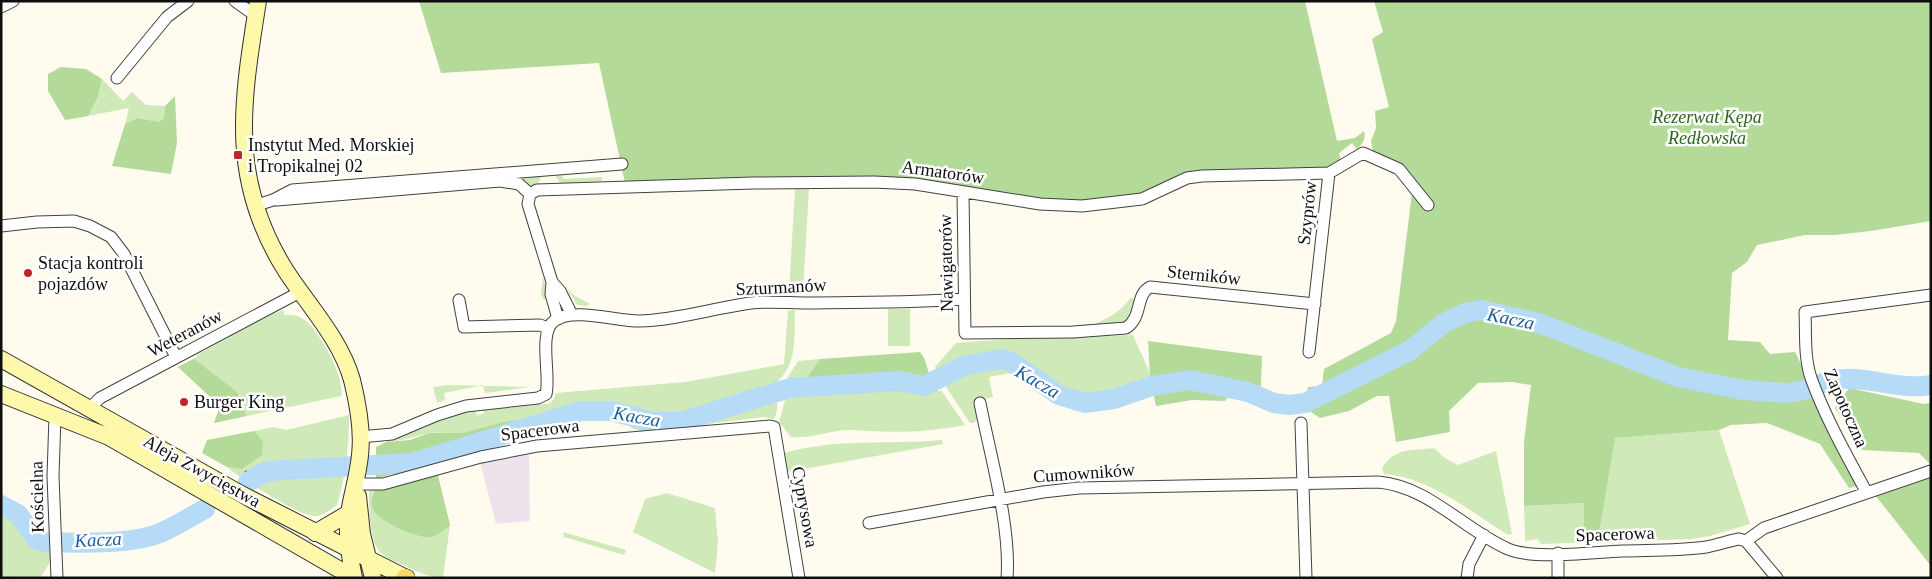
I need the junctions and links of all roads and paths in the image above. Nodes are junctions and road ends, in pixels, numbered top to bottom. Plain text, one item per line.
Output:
1 (13, 1) edge
2 (188, 1) edge
3 (235, 1) edge
4 (1, 7) edge
5 (257, 8) edge
6 (116, 78) dead end
7 (622, 164) dead end
8 (546, 170) junction
9 (1329, 173) junction
10 (548, 190) junction
11 (963, 192) junction
12 (530, 194) junction
13 (273, 200) junction
14 (1428, 205) dead end
15 (254, 206) junction
16 (1, 226) edge
17 (552, 282) junction
18 (300, 292) junction
19 (1931, 295) edge
20 (963, 299) junction
21 (459, 300) dead end
22 (1315, 304) junction
23 (572, 315) junction
24 (558, 319) junction
25 (548, 328) junction
26 (965, 333) joint
27 (1309, 352) dead end
28 (176, 358) junction
29 (1, 359) edge
30 (1, 394) edge
31 (980, 403) dead end
32 (90, 408) junction
33 (55, 416) junction
34 (1301, 423) dead end
35 (777, 443) joint
36 (360, 445) junction
37 (1931, 471) edge
38 (357, 482) junction
39 (1304, 482) junction
40 (1867, 493) junction
41 (999, 500) junction
42 (349, 514) junction
43 (869, 523) dead end
44 (315, 533) junction
45 (1484, 536) junction
46 (1746, 541) junction
47 (348, 550) junction
48 (1558, 553) junction
49 (368, 560) junction
50 (57, 578) edge
51 (354, 578) edge
52 (373, 578) edge
53 (406, 578) edge
54 (799, 578) edge
55 (1007, 578) edge
56 (1306, 578) edge
57 (1467, 578) edge
58 (1558, 578) edge
59 (1777, 578) edge

1 - 4 street
2 - 6 street
3 - 5 street
5 - 15 main road
7 - 8 street
8 - 10 street
8 - 13 street
9 - 11 street, Armatorów
9 - 14 street, Szyprów
9 - 22 street, Szyprów
10 - 11 street, Armatorów
10 - 12 street, Armatorów
11 - 20 street, Nawigatorów
12 - 13 street
12 - 17 street
13 - 15 street
15 - 18 main road
16 - 28 street
17 - 23 street
17 - 24 street
18 - 28 street, Weteranów
18 - 36 main road
19 - 40 street, Zapotoczna
20 - 23 street, Szturmanów
20 - 26 street, Nawigatorów
21 - 25 street
22 - 26 street, Sterników
22 - 27 street, Szyprów
23 - 24 street, Szturmanów
24 - 25 street, Szturmanów
25 - 36 street
28 - 32 street, Weteranów
29 - 32 main road, Aleja Zwycięstwa
30 - 33 main road, Aleja Zwycięstwa
31 - 41 street
32 - 44 main road, Aleja Zwycięstwa
33 - 50 street, Kościelna
33 - 51 main road, Aleja Zwycięstwa
34 - 39 street
35 - 38 street, Spacerowa
35 - 54 street, Cyprysowa
36 - 38 main road
37 - 40 street
38 - 42 main road
38 - 49 main road
39 - 41 street, Cumowników
39 - 45 street, Spacerowa
39 - 56 street
40 - 46 street
41 - 43 street, Cumowników
41 - 55 street
42 - 44 main road
42 - 47 main road
44 - 47 main road, Aleja Zwycięstwa
45 - 48 street, Spacerowa
45 - 57 street
46 - 48 street, Spacerowa
46 - 59 street
47 - 49 main road, Aleja Zwycięstwa
47 - 51 main road
48 - 58 street
49 - 51 main road
49 - 52 main road
49 - 53 main road, Aleja Zwycięstwa

